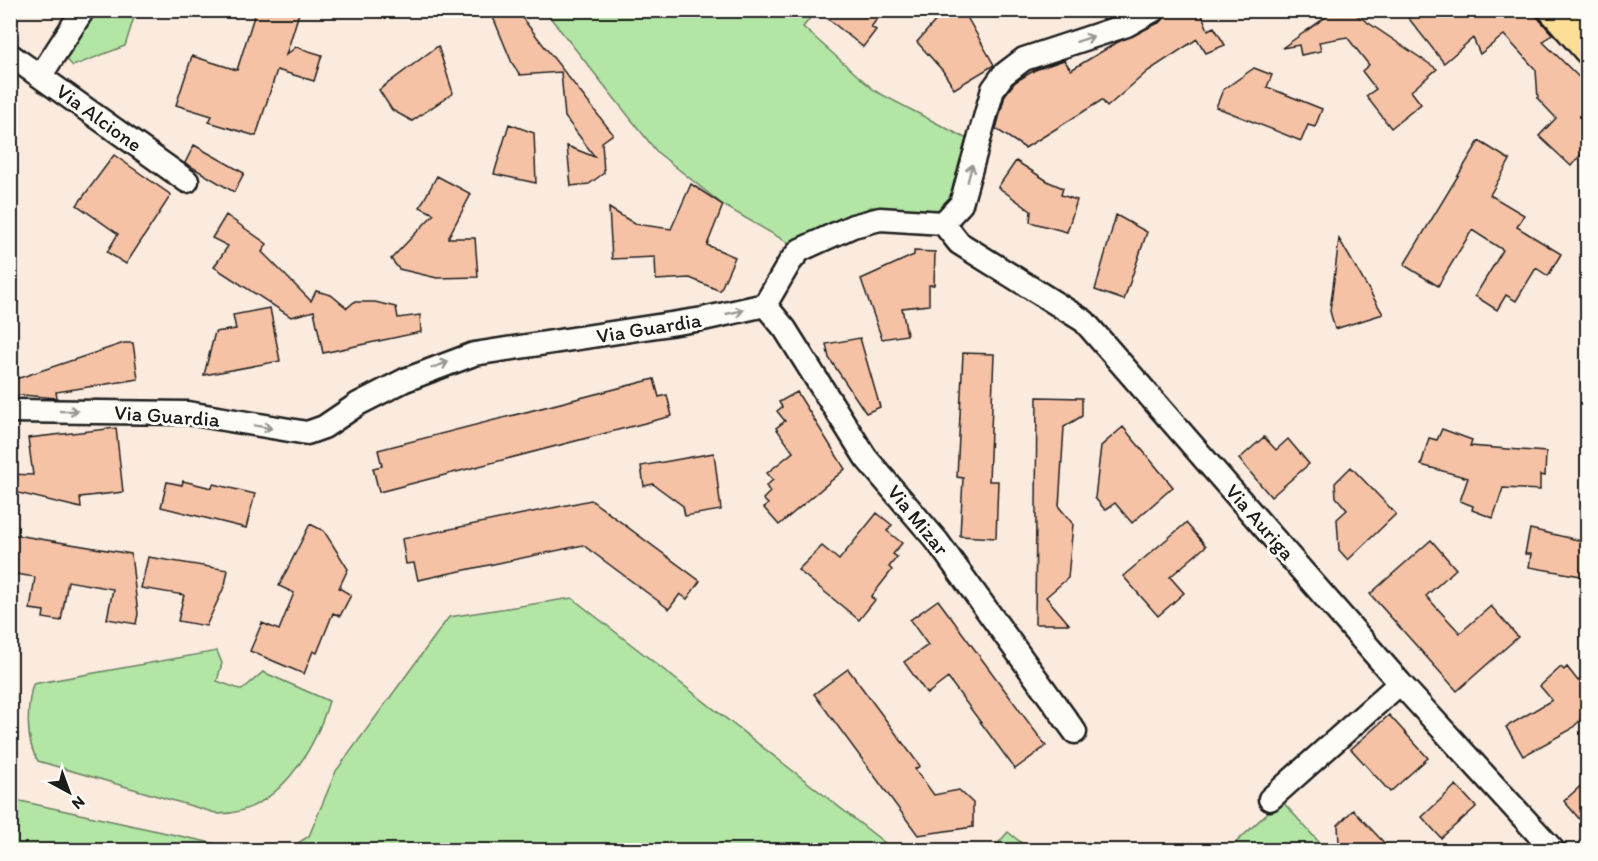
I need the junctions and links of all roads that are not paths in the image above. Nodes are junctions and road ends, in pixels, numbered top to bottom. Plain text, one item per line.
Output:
1 (83, 10) edge
2 (1154, 10) edge
3 (1587, 12) edge
4 (1556, 14) edge
5 (1587, 50) edge
6 (10, 55) edge
7 (41, 75) junction
8 (187, 181) dead end
9 (943, 223) junction
10 (765, 305) junction
11 (10, 411) edge
12 (1400, 683) junction
13 (1075, 732) dead end
14 (1270, 799) dead end
15 (1553, 850) edge

1 - 7 street
9 -> 2 street
3 - 4 street
4 - 5 main road
6 - 7 street, Via Alcione
7 - 8 street, Via Alcione
9 - 10 street
9 - 12 street, Via Auriga
11 -> 10 street, Via Guardia
10 - 13 street, Via Mizar
12 - 14 street
12 - 15 street, Via Auriga

